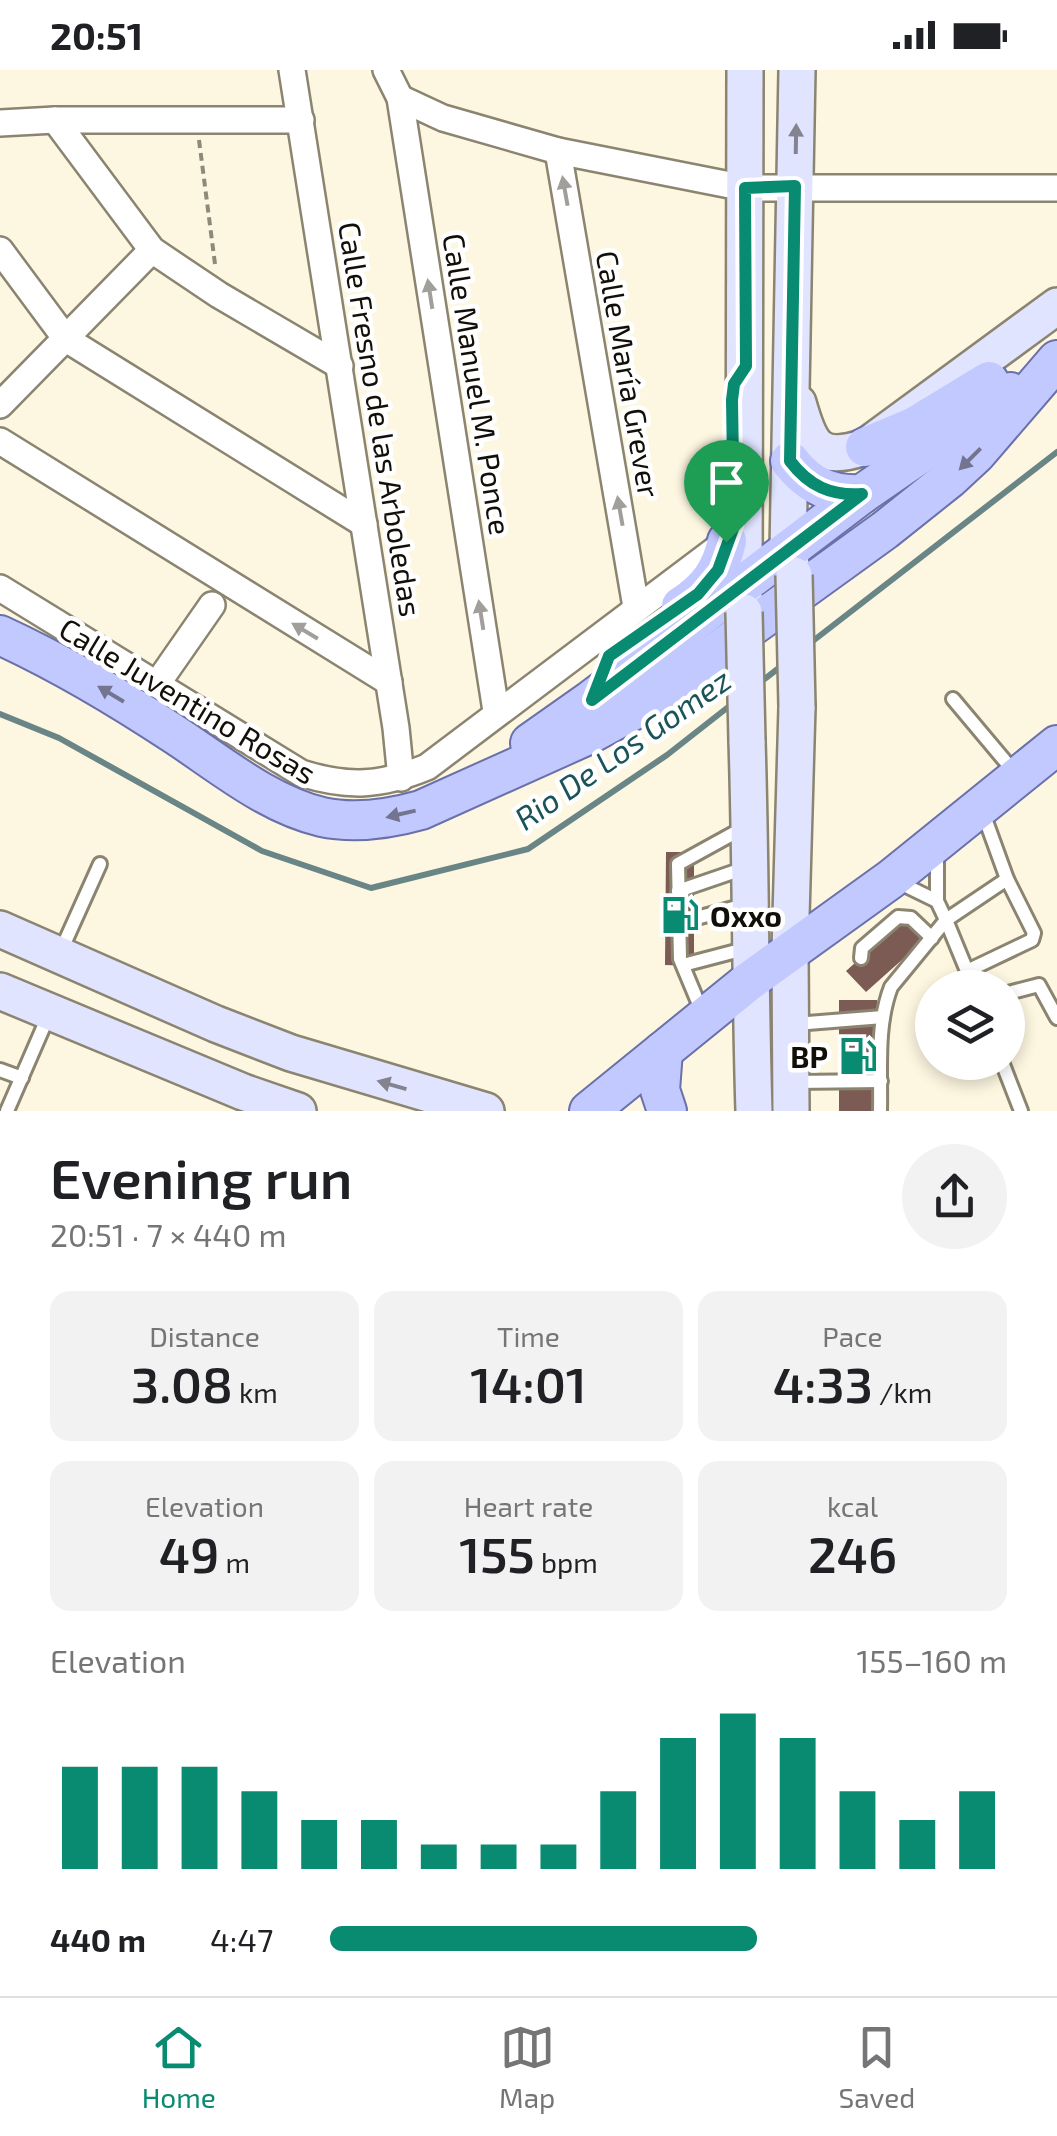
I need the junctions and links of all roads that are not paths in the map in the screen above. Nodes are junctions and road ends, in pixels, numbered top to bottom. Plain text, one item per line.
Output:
1 (292, 70) edge
2 (386, 70) edge
3 (746, 70) edge
4 (797, 70) edge
5 (400, 98) junction
6 (55, 120) junction
7 (301, 120) junction
8 (0, 123) edge
9 (558, 151) junction
10 (795, 186) junction
11 (745, 188) junction
12 (1057, 188) edge
13 (0, 250) edge
14 (152, 250) junction
15 (1057, 306) edge
16 (66, 339) junction
17 (1057, 359) edge
18 (340, 366) junction
19 (746, 366) junction
20 (791, 378) junction
21 (0, 405) edge
22 (0, 441) edge
23 (865, 447) junction
24 (790, 461) junction
25 (862, 494) junction
26 (364, 524) junction
27 (726, 542) junction
28 (791, 563) junction
29 (0, 588) edge
30 (744, 598) junction
31 (212, 605) dead end
32 (636, 607) junction
33 (0, 635) edge
34 (389, 682) junction
35 (157, 684) junction
36 (953, 699) dead end
37 (592, 700) junction
38 (496, 712) junction
39 (1057, 745) edge
40 (1018, 777) junction
41 (401, 778) junction
42 (452, 796) junction
43 (980, 806) junction
44 (750, 825) junction
45 (937, 841) junction
46 (100, 864) dead end
47 (750, 866) junction
48 (891, 879) junction
49 (1007, 879) junction
50 (678, 890) junction
51 (937, 902) junction
52 (751, 904) junction
53 (946, 920) junction
54 (678, 923) junction
55 (0, 929) edge
56 (932, 938) junction
57 (790, 951) junction
58 (59, 955) junction
59 (861, 958) dead end
60 (683, 965) junction
61 (749, 965) junction
62 (968, 970) edge
63 (970, 970) edge
64 (1025, 988) edge
65 (0, 991) edge
66 (50, 1012) junction
67 (882, 1017) junction
68 (1057, 1018) edge
69 (705, 1019) junction
70 (796, 1024) junction
71 (663, 1052) junction
72 (0, 1070) edge
73 (22, 1078) junction
74 (1009, 1080) edge
75 (881, 1081) junction
76 (799, 1093) edge
77 (6, 1104) edge
78 (298, 1111) edge
79 (486, 1111) edge
80 (589, 1111) edge
81 (667, 1111) edge
82 (754, 1111) edge
83 (880, 1111) edge
84 (1021, 1111) edge

1 - 7 street, Calle Fresno de las Arboledas
2 - 5 street, Calle Manuel M. Ponce
3 - 11 main road
10 -> 4 main road
5 - 9 street
38 -> 5 street, Calle Manuel M. Ponce
6 - 7 street
6 - 8 street
6 - 14 street
7 - 18 street, Calle Fresno de las Arboledas
9 - 11 street
32 -> 9 street, Calle María Grever
10 - 11 street
10 - 12 street
10 - 20 main road
11 - 19 main road
13 - 16 street
14 - 16 street
14 - 18 street
15 - 23 main road
16 - 21 street
16 - 26 street
17 - 23 main road
17 - 25 main road
17 -> 42 main road
18 - 26 street, Calle Fresno de las Arboledas
19 - 27 street
19 - 30 main road
20 - 23 main road
20 - 24 main road
34 -> 22 street
24 - 25 main road
24 - 28 main road
25 - 28 main road
26 - 34 street, Calle Fresno de las Arboledas
27 - 32 street, Calle Juventino Rosas
27 - 37 main road
28 - 30 main road
28 - 57 main road, bridge
29 - 35 street, Calle Juventino Rosas
30 - 37 main road
30 - 44 main road, bridge
31 - 35 street
32 - 38 street, Calle Juventino Rosas
42 -> 33 main road
34 - 41 street, Calle Fresno de las Arboledas
35 - 41 street, Calle Juventino Rosas
36 - 40 lane
37 - 42 main road
38 - 41 street, Calle Juventino Rosas
39 - 40 main road
40 - 43 main road
43 - 45 main road
43 - 49 lane
44 - 47 main road
44 - 50 lane
45 - 48 main road
45 - 51 lane
46 - 58 lane
47 - 50 lane
47 - 52 main road
48 - 51 lane
48 - 57 main road
49 - 53 lane
49 - 63 lane
50 - 54 lane
51 - 53 lane
52 - 54 lane
52 - 61 main road
53 - 56 lane
53 - 62 lane
54 - 60 lane
55 - 58 main road
56 - 59 lane
56 - 67 lane
57 - 61 main road
57 - 70 main road
79 -> 58 main road
60 - 61 lane
60 - 69 lane
61 - 69 main road
61 - 82 main road
64 - 68 lane
65 - 66 main road
66 - 73 lane
66 - 78 main road
67 - 70 lane
67 - 75 lane
69 - 71 main road
70 - 76 main road
71 - 80 main road
71 - 81 main road
72 - 73 lane
73 - 77 lane
74 - 84 lane
75 - 76 lane
75 - 83 lane

